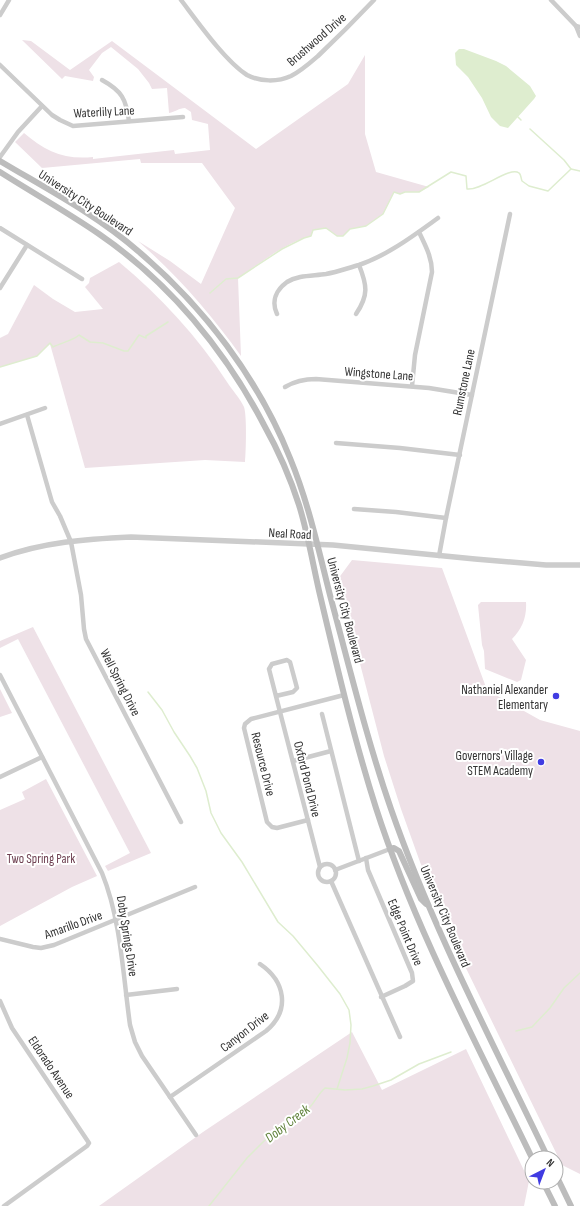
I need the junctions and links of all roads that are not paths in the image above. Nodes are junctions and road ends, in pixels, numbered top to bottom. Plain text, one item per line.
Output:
1 (9, 0) edge
2 (181, 0) edge
3 (374, 0) edge
4 (551, 0) edge
5 (0, 15) edge
6 (578, 27) edge
7 (580, 36) edge
8 (0, 65) edge
9 (102, 80) dead end
10 (42, 106) junction
11 (183, 117) dead end
12 (129, 121) junction
13 (0, 157) edge
14 (0, 161) edge
15 (0, 172) edge
16 (510, 214) dead end
17 (438, 218) dead end
18 (0, 228) edge
19 (419, 232) junction
20 (27, 245) junction
21 (359, 264) junction
22 (82, 279) dead end
23 (0, 288) edge
24 (277, 314) dead end
25 (356, 314) dead end
26 (412, 386) junction
27 (285, 387) dead end
28 (472, 395) junction
29 (45, 408) dead end
30 (27, 415) junction
31 (0, 424) edge
32 (336, 443) dead end
33 (460, 455) junction
34 (354, 509) dead end
35 (446, 518) junction
36 (71, 542) junction
37 (308, 545) junction
38 (318, 545) junction
39 (440, 556) junction
40 (0, 558) edge
41 (580, 565) edge
42 (0, 675) edge
43 (344, 695) junction
44 (276, 696) junction
45 (280, 712) junction
46 (322, 714) dead end
47 (331, 751) junction
48 (42, 757) junction
49 (292, 761) junction
50 (0, 777) edge
51 (308, 820) junction
52 (181, 822) dead end
53 (390, 849) junction
54 (366, 858) junction
55 (359, 861) junction
56 (320, 867) junction
57 (335, 870) junction
58 (331, 882) junction
59 (195, 887) dead end
60 (427, 904) junction
61 (116, 920) junction
62 (0, 939) edge
63 (260, 964) dead end
64 (176, 990) dead end
65 (126, 995) junction
66 (381, 997) junction
67 (0, 1001) edge
68 (400, 1037) dead end
69 (170, 1097) junction
70 (196, 1135) dead end
71 (528, 1150) edge
72 (544, 1150) edge
73 (548, 1190) edge
74 (563, 1190) edge
75 (4, 1206) edge
76 (555, 1206) edge
77 (571, 1206) edge

1 - 5 street
2 - 3 street, Brushwood Drive
4 - 6 street
6 - 7 street
8 - 10 street, Waterlily Lane
9 - 12 street
10 - 12 street, Waterlily Lane
10 - 13 street
11 - 12 street, Waterlily Lane
14 - 38 main road, University City Boulevard
15 - 37 main road, University City Boulevard
16 - 28 street, Rumstone Lane
17 - 19 street
18 - 20 street
19 - 21 street
19 - 26 street
20 - 22 street
20 - 23 street
21 - 24 street
21 - 25 street
26 - 27 street, Wingstone Lane
26 - 28 street, Wingstone Lane
28 - 33 street, Rumstone Lane
29 - 30 street
30 - 31 street
30 - 36 street, Well Spring Drive
32 - 33 street
33 - 35 street, Rumstone Lane
34 - 35 street
35 - 39 street, Rumstone Lane
36 - 37 street, Neal Road
36 - 40 street, Neal Road
36 - 52 street, Well Spring Drive
37 - 38 street, Neal Road
37 - 43 main road, University City Boulevard
38 - 39 street, Neal Road
38 - 60 main road, University City Boulevard
39 - 41 street, Neal Road
42 - 48 street, Doby Springs Drive
43 - 45 street, Resource Drive
43 - 53 main road, University City Boulevard
44 - 44 street, Oxford Pond Drive
44 - 45 street, Oxford Pond Drive
45 - 49 street, Oxford Pond Drive
45 - 51 street, Resource Drive
46 - 47 street
47 - 49 street
47 - 55 street
48 - 50 street
48 - 61 street, Doby Springs Drive
49 - 51 street, Oxford Pond Drive
51 - 56 street, Oxford Pond Drive
53 - 54 street
53 - 60 main road
53 - 71 main road, University City Boulevard
54 - 55 street
54 - 66 street, Edge Point Drive
55 - 57 street
56 - 57 street
56 - 58 street, Oxford Pond Drive
57 - 58 street
58 - 66 street
59 - 61 street, Amarillo Drive
60 - 72 main road, University City Boulevard
61 - 62 street, Amarillo Drive
61 - 65 street, Doby Springs Drive
63 - 69 street, Canyon Drive
64 - 65 street
65 - 69 street, Doby Springs Drive
66 - 68 street
67 - 75 street, Eldorado Avenue
69 - 70 street, Doby Springs Drive
73 - 76 main road
74 - 77 main road

